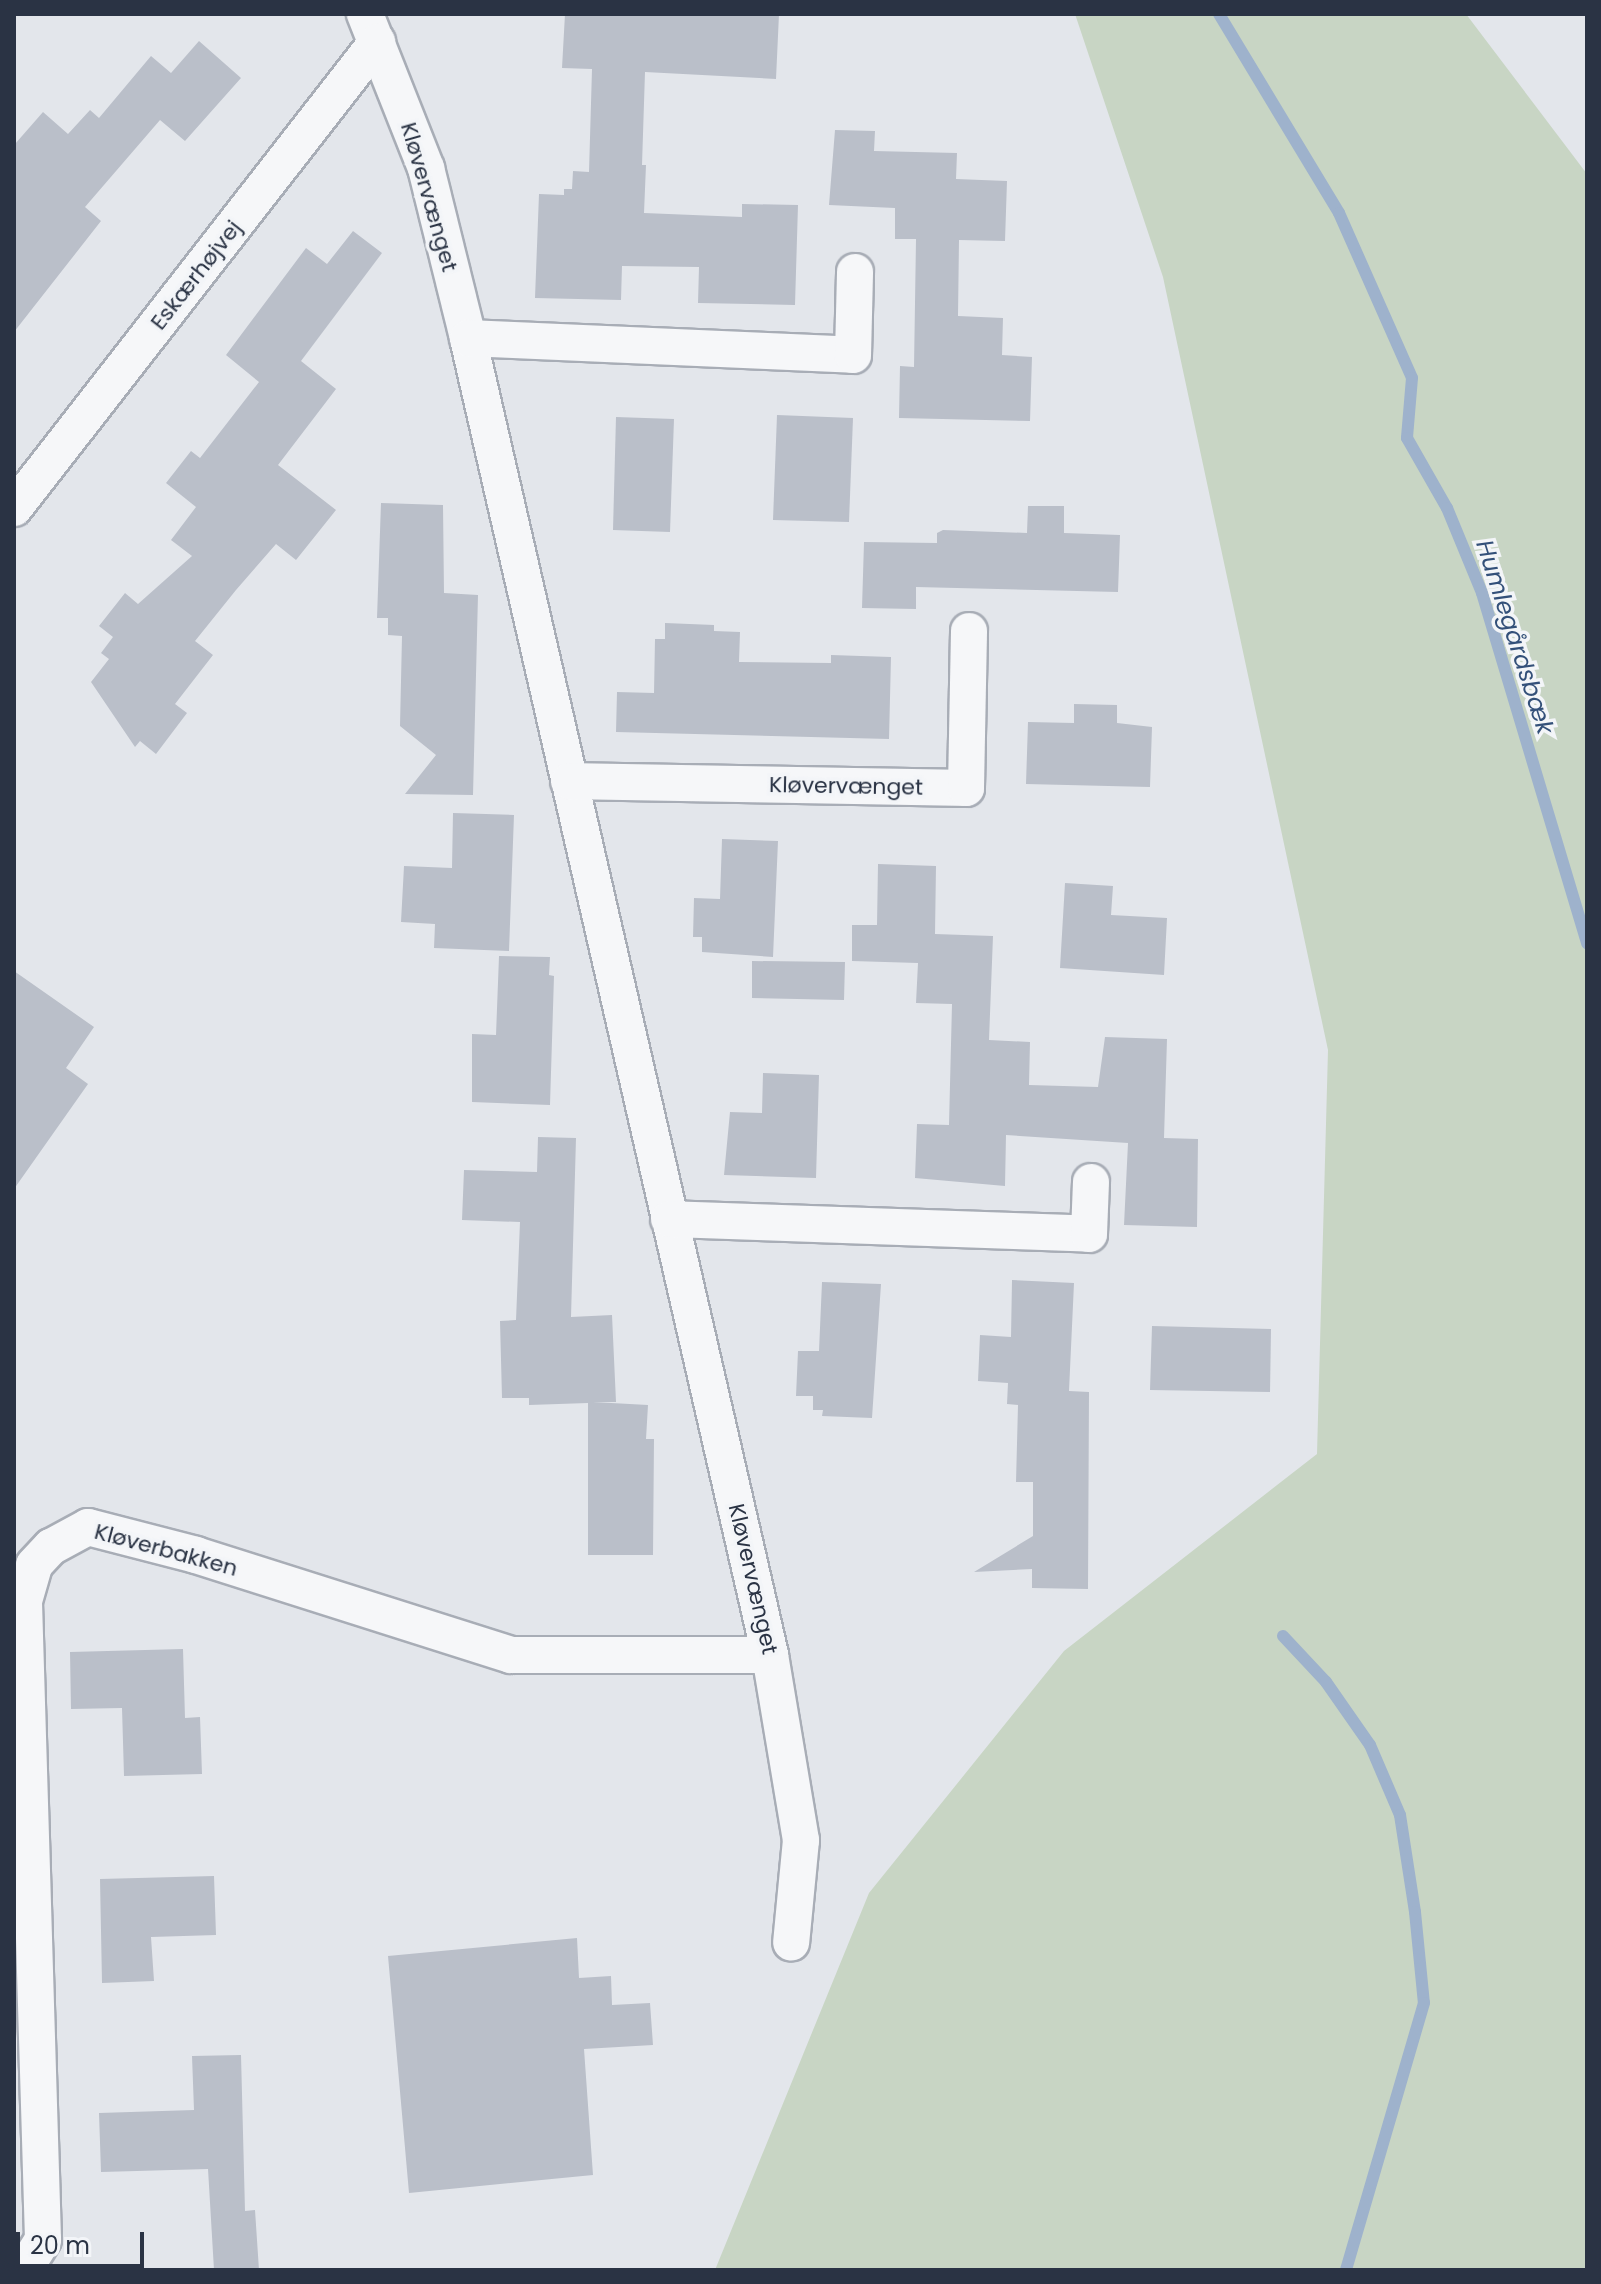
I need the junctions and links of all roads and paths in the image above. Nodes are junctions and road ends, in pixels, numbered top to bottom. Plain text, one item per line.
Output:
1 (371, 28) edge
2 (855, 272) dead end
3 (468, 338) junction
4 (14, 508) edge
5 (969, 631) dead end
6 (569, 781) junction
7 (1091, 1182) dead end
8 (669, 1219) junction
9 (770, 1655) junction
10 (791, 1943) dead end
11 (24, 2270) edge

1 - 3 street, Kløvervænget
1 - 4 street, Eskærhøjvej
2 - 3 street
3 - 6 street, Kløvervænget
5 - 6 street, Kløvervænget
6 - 8 street, Kløvervænget
7 - 8 street
8 - 9 street, Kløvervænget
9 - 10 street, Kløvervænget
9 - 11 street, Kløverbakken

